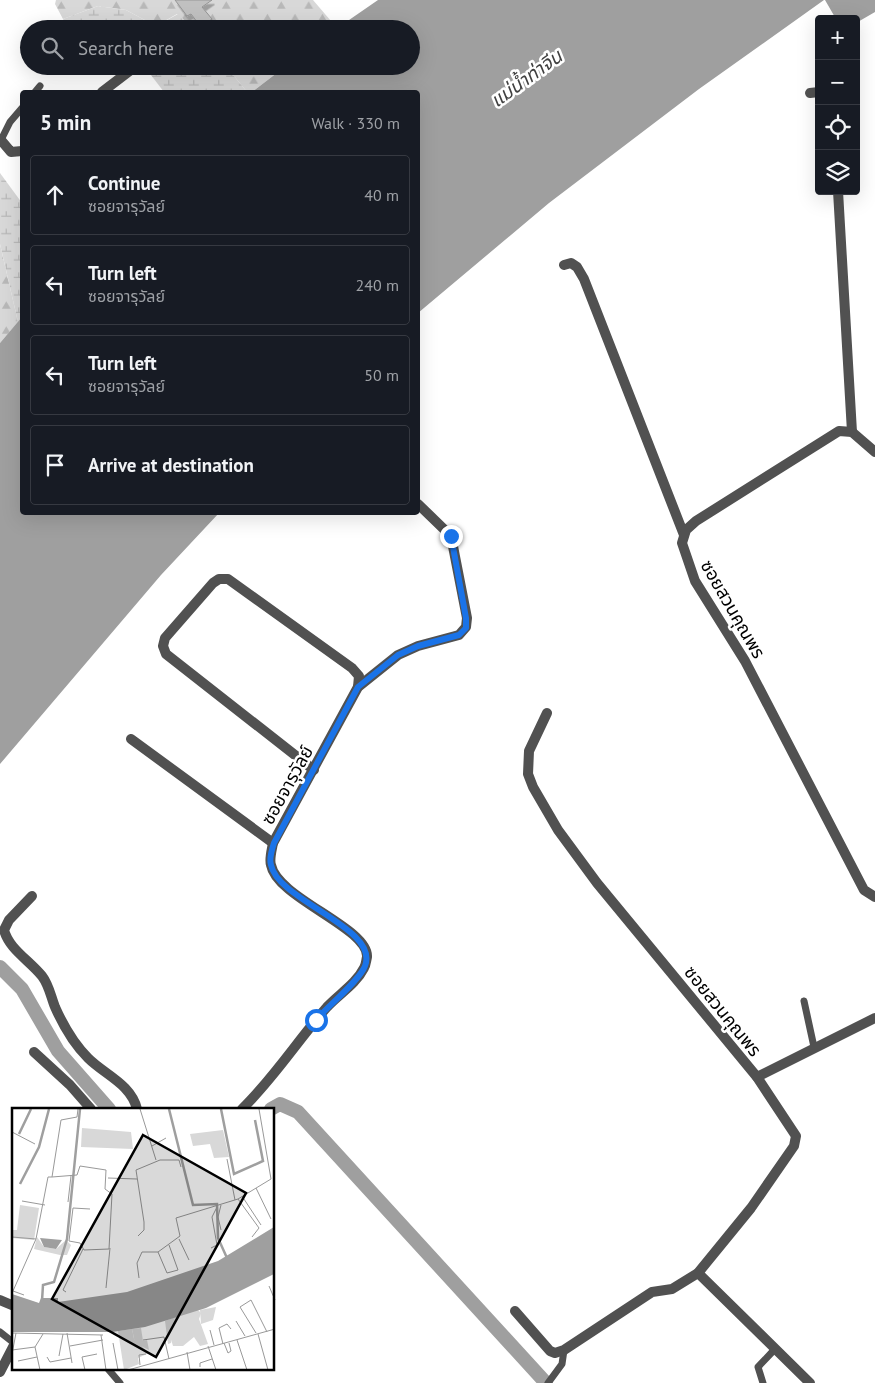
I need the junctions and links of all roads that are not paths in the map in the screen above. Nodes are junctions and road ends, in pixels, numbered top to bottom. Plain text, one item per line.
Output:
1 (124, 75) edge
2 (40, 86) dead end
3 (37, 90) edge
4 (105, 90) edge
5 (20, 110) edge
6 (1, 140) edge
7 (20, 152) edge
8 (838, 195) edge
9 (564, 265) dead end
10 (852, 432) junction
11 (875, 452) edge
12 (420, 506) edge
13 (684, 534) junction
14 (358, 687) junction
15 (547, 713) dead end
16 (131, 739) dead end
17 (314, 770) junction
18 (274, 843) junction
19 (32, 896) dead end
20 (875, 897) edge
21 (804, 1001) dead end
22 (875, 1018) edge
23 (814, 1047) junction
24 (34, 1052) dead end
25 (756, 1077) junction
26 (90, 1108) edge
27 (138, 1108) edge
28 (243, 1108) edge
29 (698, 1272) junction
30 (0, 1300) edge
31 (12, 1305) edge
32 (515, 1311) dead end
33 (0, 1332) edge
34 (12, 1342) edge
35 (12, 1348) edge
36 (775, 1349) junction
37 (564, 1350) junction
38 (109, 1370) edge
39 (0, 1372) edge
40 (120, 1383) edge
41 (548, 1383) edge
42 (763, 1383) edge
43 (810, 1383) edge

1 - 4 street
2 - 3 lane
5 - 6 lane
6 - 7 street
8 - 10 street
9 - 13 street, ซอยสวนคุณพร
10 - 11 street
10 - 13 street
12 - 14 street, ซอยจารุวัลย์
13 - 20 street, ซอยสวนคุณพร
14 - 17 street, ซอยจารุวัลย์
14 - 17 street
15 - 25 street, ซอยสวนคุณพร
16 - 18 street
17 - 18 street, ซอยจารุวัลย์
18 - 28 street, ซอยจารุวัลย์
19 - 27 street
21 - 23 lane
22 - 23 street, ซอยสวนคุณพร
23 - 25 street, ซอยสวนคุณพร
24 - 26 street
25 - 29 street, ซอยสวนคุณพร
29 - 36 street
29 - 37 street, ซอยสวนคุณพร
30 - 31 street
32 - 37 street
33 - 34 lane
35 - 39 street
36 - 42 lane
36 - 43 street
37 - 41 lane
38 - 40 lane

